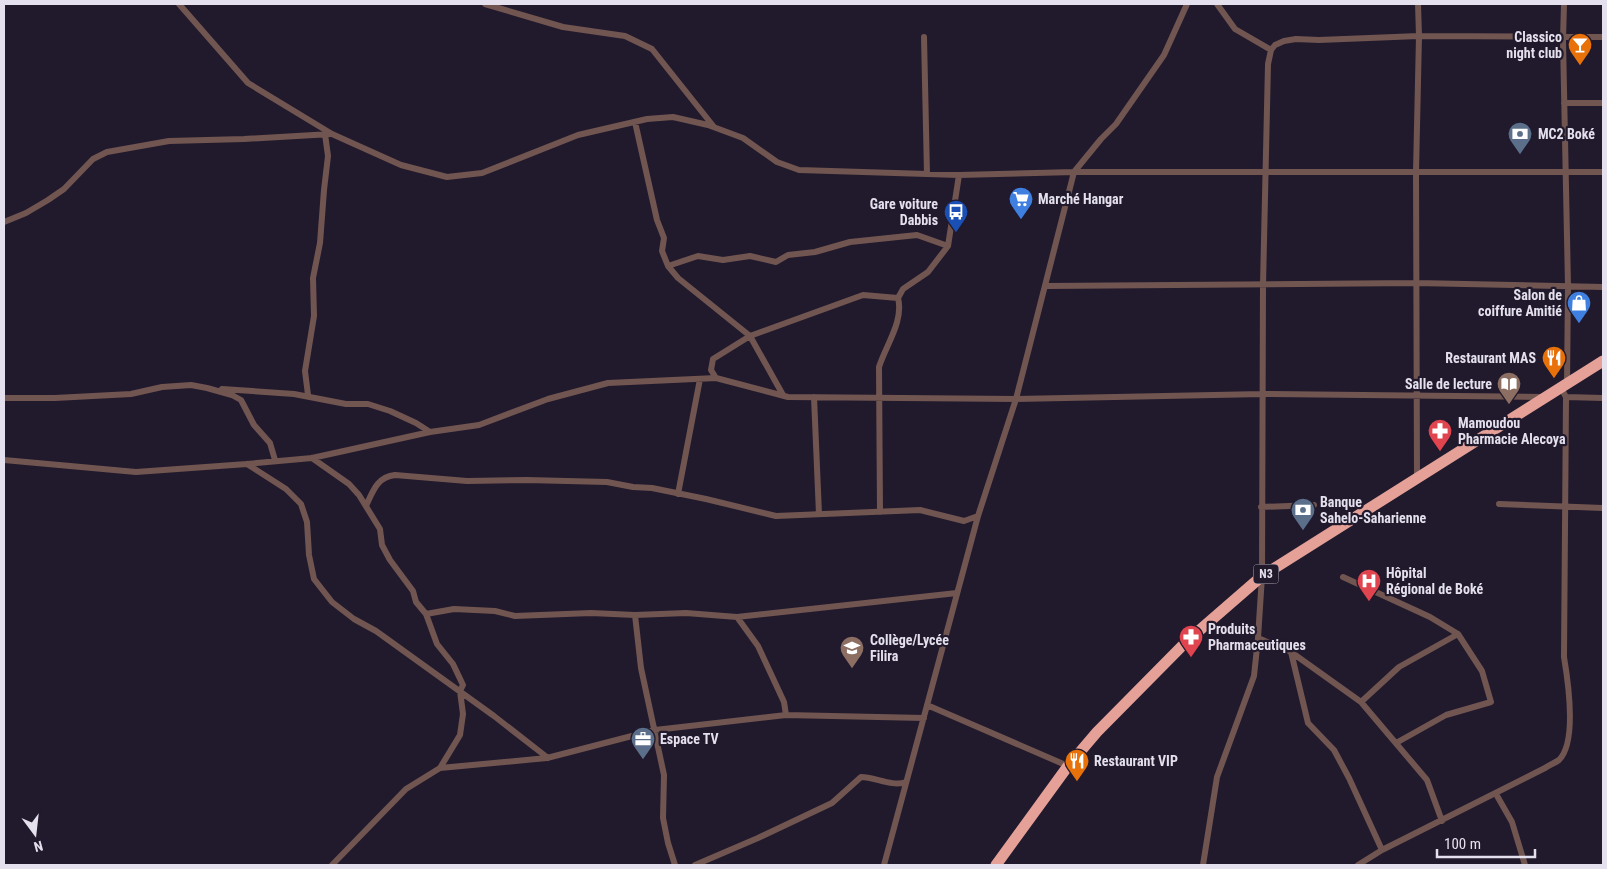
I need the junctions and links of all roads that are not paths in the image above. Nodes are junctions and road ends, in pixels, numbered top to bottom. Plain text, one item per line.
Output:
1 (179, 4) edge
2 (485, 4) edge
3 (1186, 4) edge
4 (1217, 4) edge
5 (1418, 4) edge
6 (1564, 4) edge
7 (1419, 36) junction
8 (924, 37) dead end
9 (1603, 37) edge
10 (1563, 38) junction
11 (1271, 50) junction
12 (1564, 103) junction
13 (1603, 103) edge
14 (635, 122) junction
15 (715, 128) junction
16 (325, 134) junction
17 (332, 134) junction
18 (1074, 172) junction
19 (1266, 172) junction
20 (1416, 172) junction
21 (1603, 172) edge
22 (1566, 173) junction
23 (927, 174) junction
24 (959, 175) junction
25 (4, 222) edge
26 (948, 246) junction
27 (668, 266) junction
28 (1416, 283) junction
29 (1262, 285) junction
30 (1045, 286) junction
31 (1568, 286) junction
32 (1603, 286) edge
33 (898, 298) junction
34 (750, 336) junction
35 (1603, 361) edge
36 (716, 378) junction
37 (700, 379) junction
38 (207, 388) junction
39 (1565, 390) junction
40 (1263, 394) junction
41 (308, 395) junction
42 (783, 395) junction
43 (1418, 396) junction
44 (814, 397) junction
45 (878, 397) junction
46 (1545, 397) junction
47 (4, 398) edge
48 (1603, 398) edge
49 (1016, 399) junction
50 (430, 432) junction
51 (312, 458) junction
52 (4, 460) edge
53 (275, 460) junction
54 (247, 464) junction
55 (1417, 478) junction
56 (678, 494) junction
57 (1499, 504) dead end
58 (1314, 505) dead end
59 (366, 506) junction
60 (1261, 507) junction
61 (1565, 507) junction
62 (1603, 508) edge
63 (880, 512) junction
64 (819, 514) junction
65 (978, 516) junction
66 (1262, 576) junction
67 (1342, 577) dead end
68 (957, 593) junction
69 (426, 614) junction
70 (635, 615) junction
71 (737, 617) junction
72 (1458, 634) junction
73 (1258, 638) junction
74 (1292, 652) junction
75 (460, 691) junction
76 (1361, 702) junction
77 (927, 705) junction
78 (786, 715) junction
79 (924, 718) junction
80 (655, 730) junction
81 (1396, 743) junction
82 (548, 758) junction
83 (1068, 766) junction
84 (440, 768) junction
85 (906, 782) junction
86 (1496, 794) junction
87 (1442, 820) junction
88 (1382, 850) junction
89 (332, 865) edge
90 (675, 865) edge
91 (695, 865) edge
92 (884, 865) edge
93 (996, 865) edge
94 (1203, 865) edge
95 (1358, 865) edge
96 (1525, 865) edge

1 - 17 street
2 - 15 street
3 - 18 street
4 - 11 street
5 - 7 street
6 - 10 street
7 - 10 street
7 - 11 street
7 - 20 street
8 - 23 street
9 - 10 street
10 - 12 street
11 - 19 street
12 - 13 street
12 - 22 street
14 - 15 street
14 - 17 street
14 - 27 street
15 - 23 street
16 - 17 street
16 - 25 street
16 - 41 street
18 - 19 street
18 - 24 street
18 - 30 street
19 - 20 street
19 - 29 street
20 - 22 street
20 - 28 street
21 - 22 street
22 - 31 street
23 - 24 street
24 - 26 street
26 - 27 street
26 - 33 street
27 - 34 street
28 - 29 street
28 - 31 street
28 - 43 street
29 - 30 street
29 - 40 street
30 - 49 street
31 - 32 street
31 - 39 street
33 - 34 street
33 - 45 street
34 - 36 street
34 - 42 street
35 - 39 highway, N3
36 - 37 street
36 - 42 street
37 - 50 street
37 - 56 street
38 - 41 street
38 - 47 street
38 - 53 street
39 - 46 highway, N3
39 - 48 street
39 - 61 street
40 - 43 street
40 - 49 street
40 - 60 street
41 - 50 street
42 - 44 street
43 - 46 street
43 - 55 street
44 - 45 street
44 - 64 street
45 - 49 street
45 - 63 street
46 - 55 highway, N3
49 - 65 street
50 - 51 street
51 - 53 street
51 - 59 street
52 - 54 street
53 - 54 street
54 - 75 street
55 - 66 highway, N3
56 - 59 street
56 - 64 street
57 - 61 street
58 - 60 street
59 - 69 street
60 - 66 street
61 - 62 street
61 - 86 street
63 - 64 street
63 - 65 street
65 - 68 street
66 - 73 street
66 - 83 highway, N3
67 - 72 street
68 - 71 street
68 - 77 street
69 - 70 street
69 - 75 street
70 - 71 street
70 - 80 street
71 - 78 street
72 - 76 street
72 - 81 street
73 - 74 street
73 - 94 street
74 - 76 street
74 - 88 street
75 - 82 street
75 - 84 street
76 - 81 street
77 - 79 street
77 - 83 street
78 - 79 street
78 - 80 street
79 - 85 street
80 - 82 street
80 - 90 street
81 - 87 street
82 - 84 street
83 - 93 highway, N3
84 - 89 street
85 - 91 street
85 - 92 street
86 - 87 street
86 - 96 street
87 - 88 street
88 - 95 street

